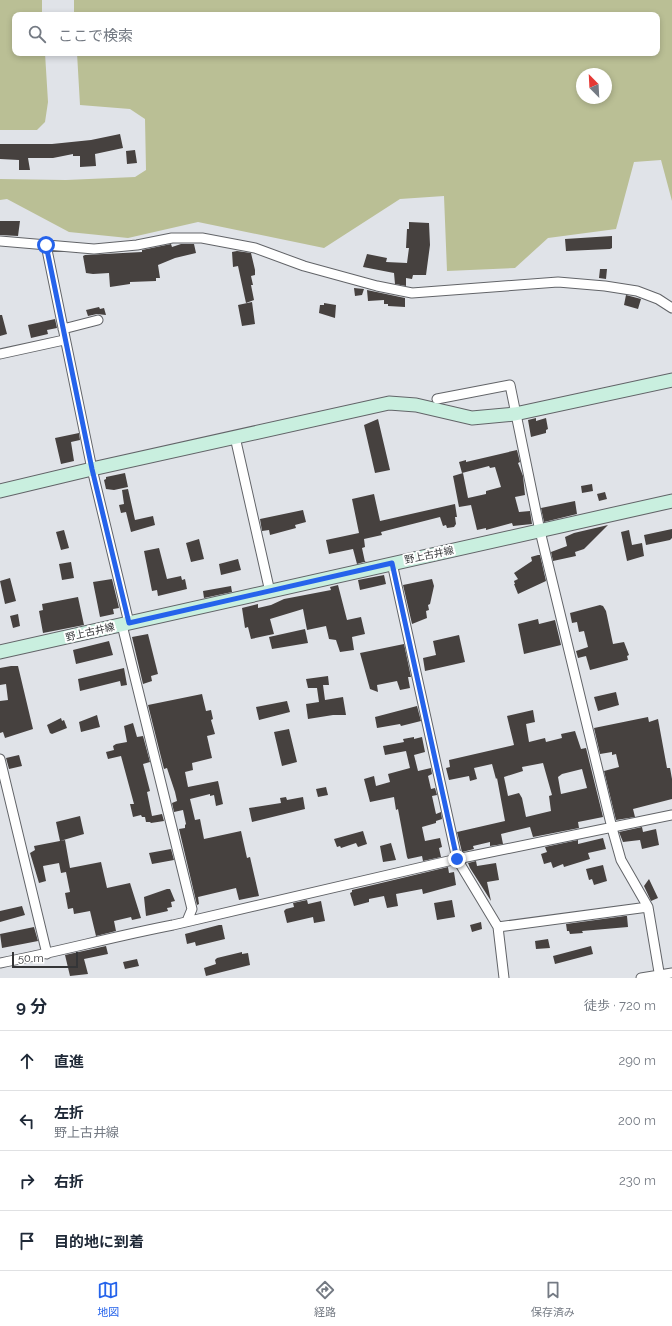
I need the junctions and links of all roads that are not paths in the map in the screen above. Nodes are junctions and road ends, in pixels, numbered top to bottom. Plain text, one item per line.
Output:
1 (0, 241) edge
2 (46, 245) junction
3 (672, 308) edge
4 (98, 320) dead end
5 (63, 329) junction
6 (64, 340) junction
7 (0, 354) edge
8 (672, 380) edge
9 (437, 400) dead end
10 (515, 414) junction
11 (235, 437) junction
12 (92, 469) junction
13 (0, 491) edge
14 (672, 501) edge
15 (540, 531) junction
16 (392, 563) junction
17 (270, 592) junction
18 (125, 624) junction
19 (0, 652) edge
20 (0, 759) edge
21 (672, 815) edge
22 (612, 828) junction
23 (457, 859) junction
24 (648, 907) junction
25 (187, 921) junction
26 (498, 928) junction
27 (47, 954) junction
28 (0, 963) edge
29 (672, 973) edge
30 (660, 976) edge
31 (504, 978) edge
32 (641, 978) edge

1 - 2 street
2 - 3 street
2 - 5 street
4 - 5 street
5 - 6 street
6 - 7 street
6 - 12 street
8 - 10 street
9 - 10 street
10 - 11 street
10 - 15 street
11 - 12 street
11 - 17 street
12 - 13 street
12 - 18 street
14 - 15 street, 野上古井線
15 - 16 street, 野上古井線
15 - 22 street
16 - 17 street, 野上古井線
16 - 23 street
17 - 18 street, 野上古井線
18 - 19 street, 野上古井線
18 - 25 street
20 - 27 street
21 - 22 street
22 - 23 street
22 - 24 street
23 - 25 street
23 - 26 street
24 - 26 street
24 - 30 street
25 - 27 street
26 - 31 street
27 - 28 street
29 - 30 street
30 - 32 street

